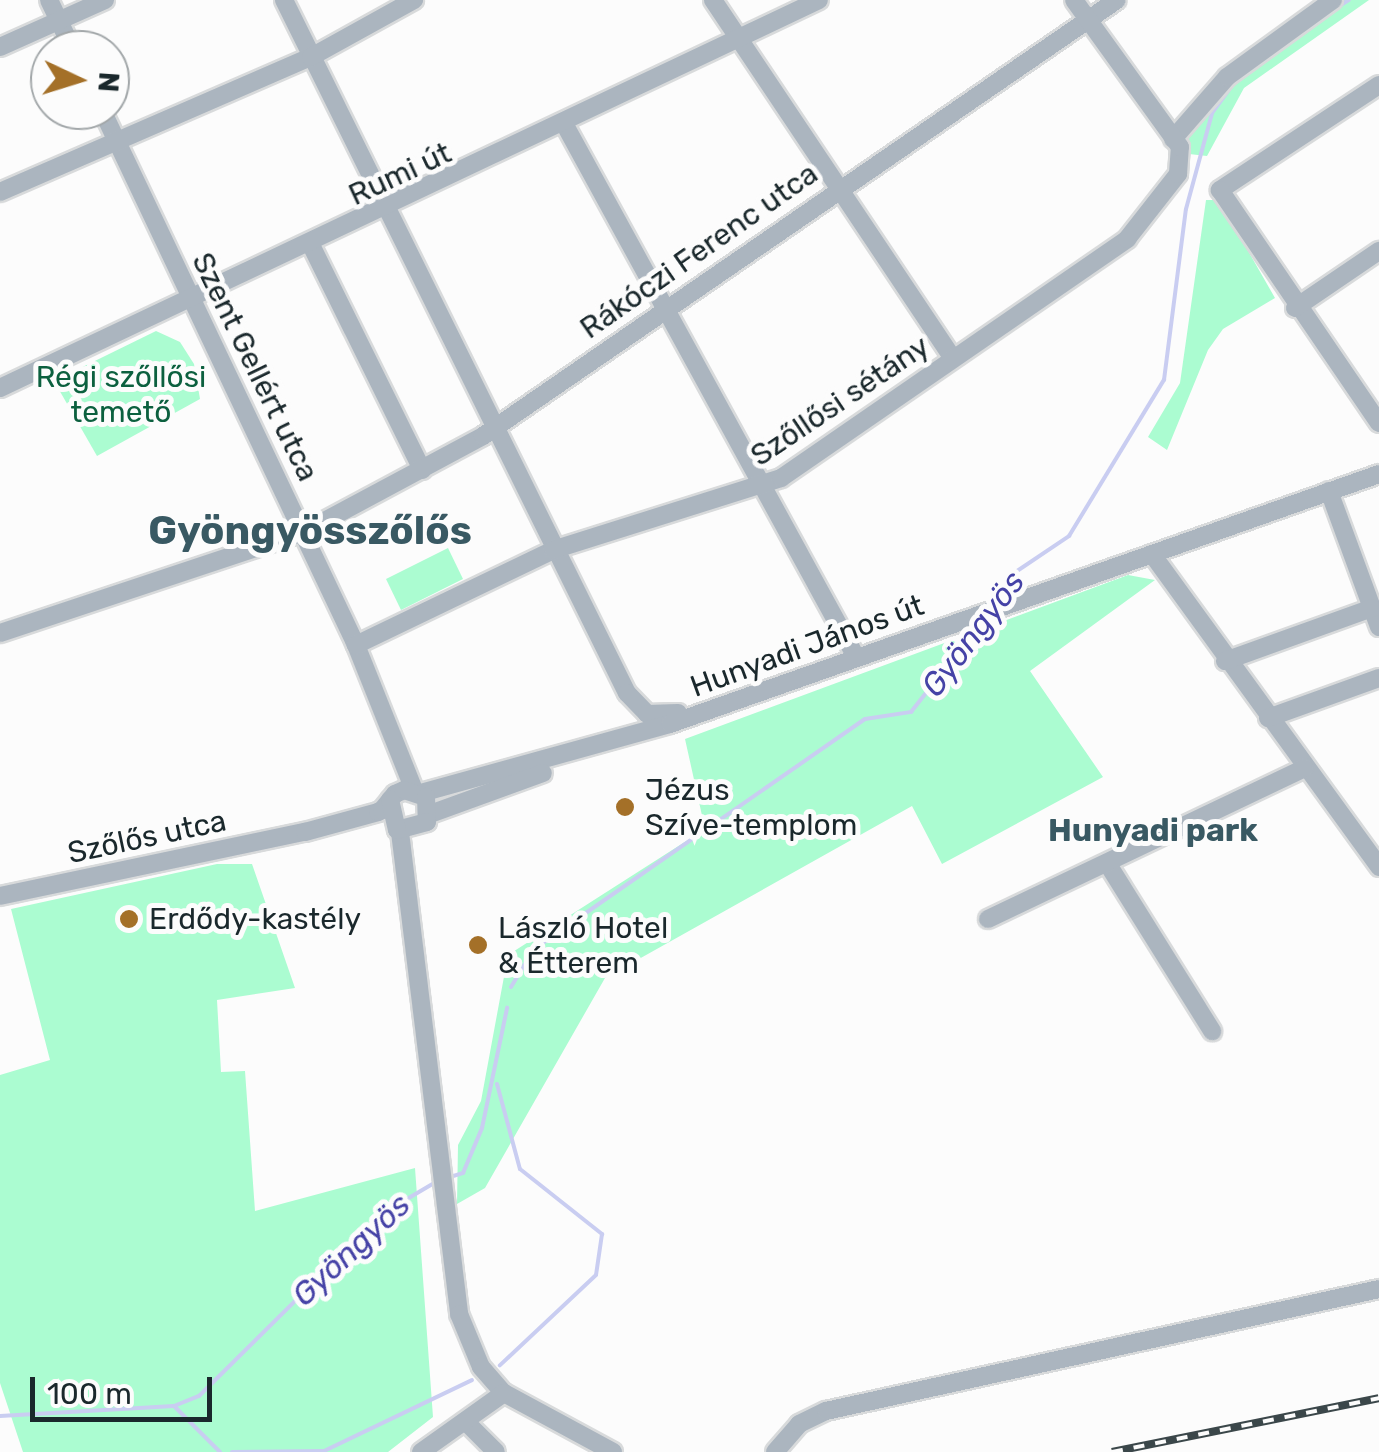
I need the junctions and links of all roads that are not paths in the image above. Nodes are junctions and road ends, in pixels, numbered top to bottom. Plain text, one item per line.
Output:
1 (49, 0) edge
2 (106, 0) edge
3 (284, 0) edge
4 (414, 0) edge
5 (714, 0) edge
6 (819, 0) edge
7 (1074, 0) edge
8 (1117, 0) edge
9 (1332, 0) edge
10 (59, 20) junction
11 (1088, 20) junction
12 (64, 30) edge
13 (742, 44) junction
14 (0, 47) edge
15 (311, 57) junction
16 (1379, 85) edge
17 (566, 127) junction
18 (111, 130) edge
19 (1174, 139) junction
20 (116, 140) junction
21 (838, 186) junction
22 (0, 192) edge
23 (385, 212) junction
24 (311, 246) junction
25 (1379, 251) edge
26 (192, 302) junction
27 (668, 308) junction
28 (1295, 308) junction
29 (952, 358) junction
30 (0, 388) edge
31 (1379, 423) edge
32 (492, 430) junction
33 (422, 470) junction
34 (1379, 474) edge
35 (764, 487) junction
36 (1328, 491) junction
37 (304, 532) junction
38 (553, 550) junction
39 (1152, 554) junction
40 (1372, 608) junction
41 (1379, 628) edge
42 (0, 634) edge
43 (356, 645) junction
44 (856, 658) junction
45 (1225, 661) junction
46 (1379, 678) edge
47 (627, 693) junction
48 (696, 716) junction
49 (1268, 718) junction
50 (602, 747) junction
51 (1305, 768) junction
52 (405, 794) junction
53 (430, 814) junction
54 (403, 829) junction
55 (304, 832) junction
56 (1109, 866) junction
57 (1379, 867) edge
58 (0, 896) edge
59 (988, 919) dead end
60 (1212, 1031) dead end
61 (1379, 1289) edge
62 (504, 1393) junction
63 (466, 1422) junction
64 (421, 1452) edge
65 (496, 1452) edge
66 (613, 1452) edge
67 (774, 1452) edge

1 - 10 street
2 - 10 street
3 - 15 street
4 - 15 street
5 - 13 street
6 - 13 street, Rumi út
7 - 11 street
8 - 11 street, Rákóczi Ferenc utca
9 - 19 street
10 - 12 street
10 - 14 street
11 - 19 street
11 - 21 street, Rákóczi Ferenc utca
13 - 17 street, Rumi út
13 - 21 street
15 - 20 street
15 - 23 street
16 - 28 street
17 - 23 street, Rumi út
17 - 27 street
18 - 20 street, Szent Gellért utca
19 - 29 street, Szőllősi sétány
20 - 22 street
20 - 26 street, Szent Gellért utca
21 - 27 street, Rákóczi Ferenc utca
21 - 29 street
23 - 24 street, Rumi út
23 - 32 street
24 - 26 street, Rumi út
24 - 33 street
25 - 28 street
26 - 30 street, Rumi út
26 - 37 street, Szent Gellért utca
27 - 32 street, Rákóczi Ferenc utca
27 - 35 street
28 - 31 street
29 - 35 street, Szőllősi sétány
32 - 33 street, Rákóczi Ferenc utca
32 - 38 street
33 - 37 street, Rákóczi Ferenc utca
34 - 36 street, Hunyadi János út
35 - 38 street, Szőllősi sétány
35 - 44 street
36 - 39 street, Hunyadi János út
36 - 40 street
37 - 42 street, Rákóczi Ferenc utca
37 - 43 street, Szent Gellért utca
38 - 43 street, Szőllősi sétány
38 - 47 street
39 - 44 street, Hunyadi János út
39 - 45 street
40 - 41 street
40 - 45 street
43 - 52 street, Szent Gellért utca
44 - 48 street, Hunyadi János út
45 - 49 street
46 - 49 street
47 - 48 street
47 - 50 street
48 - 50 street, Hunyadi János út
49 - 51 street
50 - 52 street, Hunyadi János út
50 - 53 street, Hunyadi János út
51 - 56 street
51 - 57 street
52 - 53 street, Szent Gellért utca
52 - 54 street
52 - 55 street, Szőlős utca
53 - 54 street
54 - 55 street, Szőlős utca
54 - 62 street
55 - 58 street, Szőlős utca
56 - 59 street
56 - 60 street
61 - 67 street
62 - 63 street
62 - 66 street
63 - 64 street
63 - 65 street

